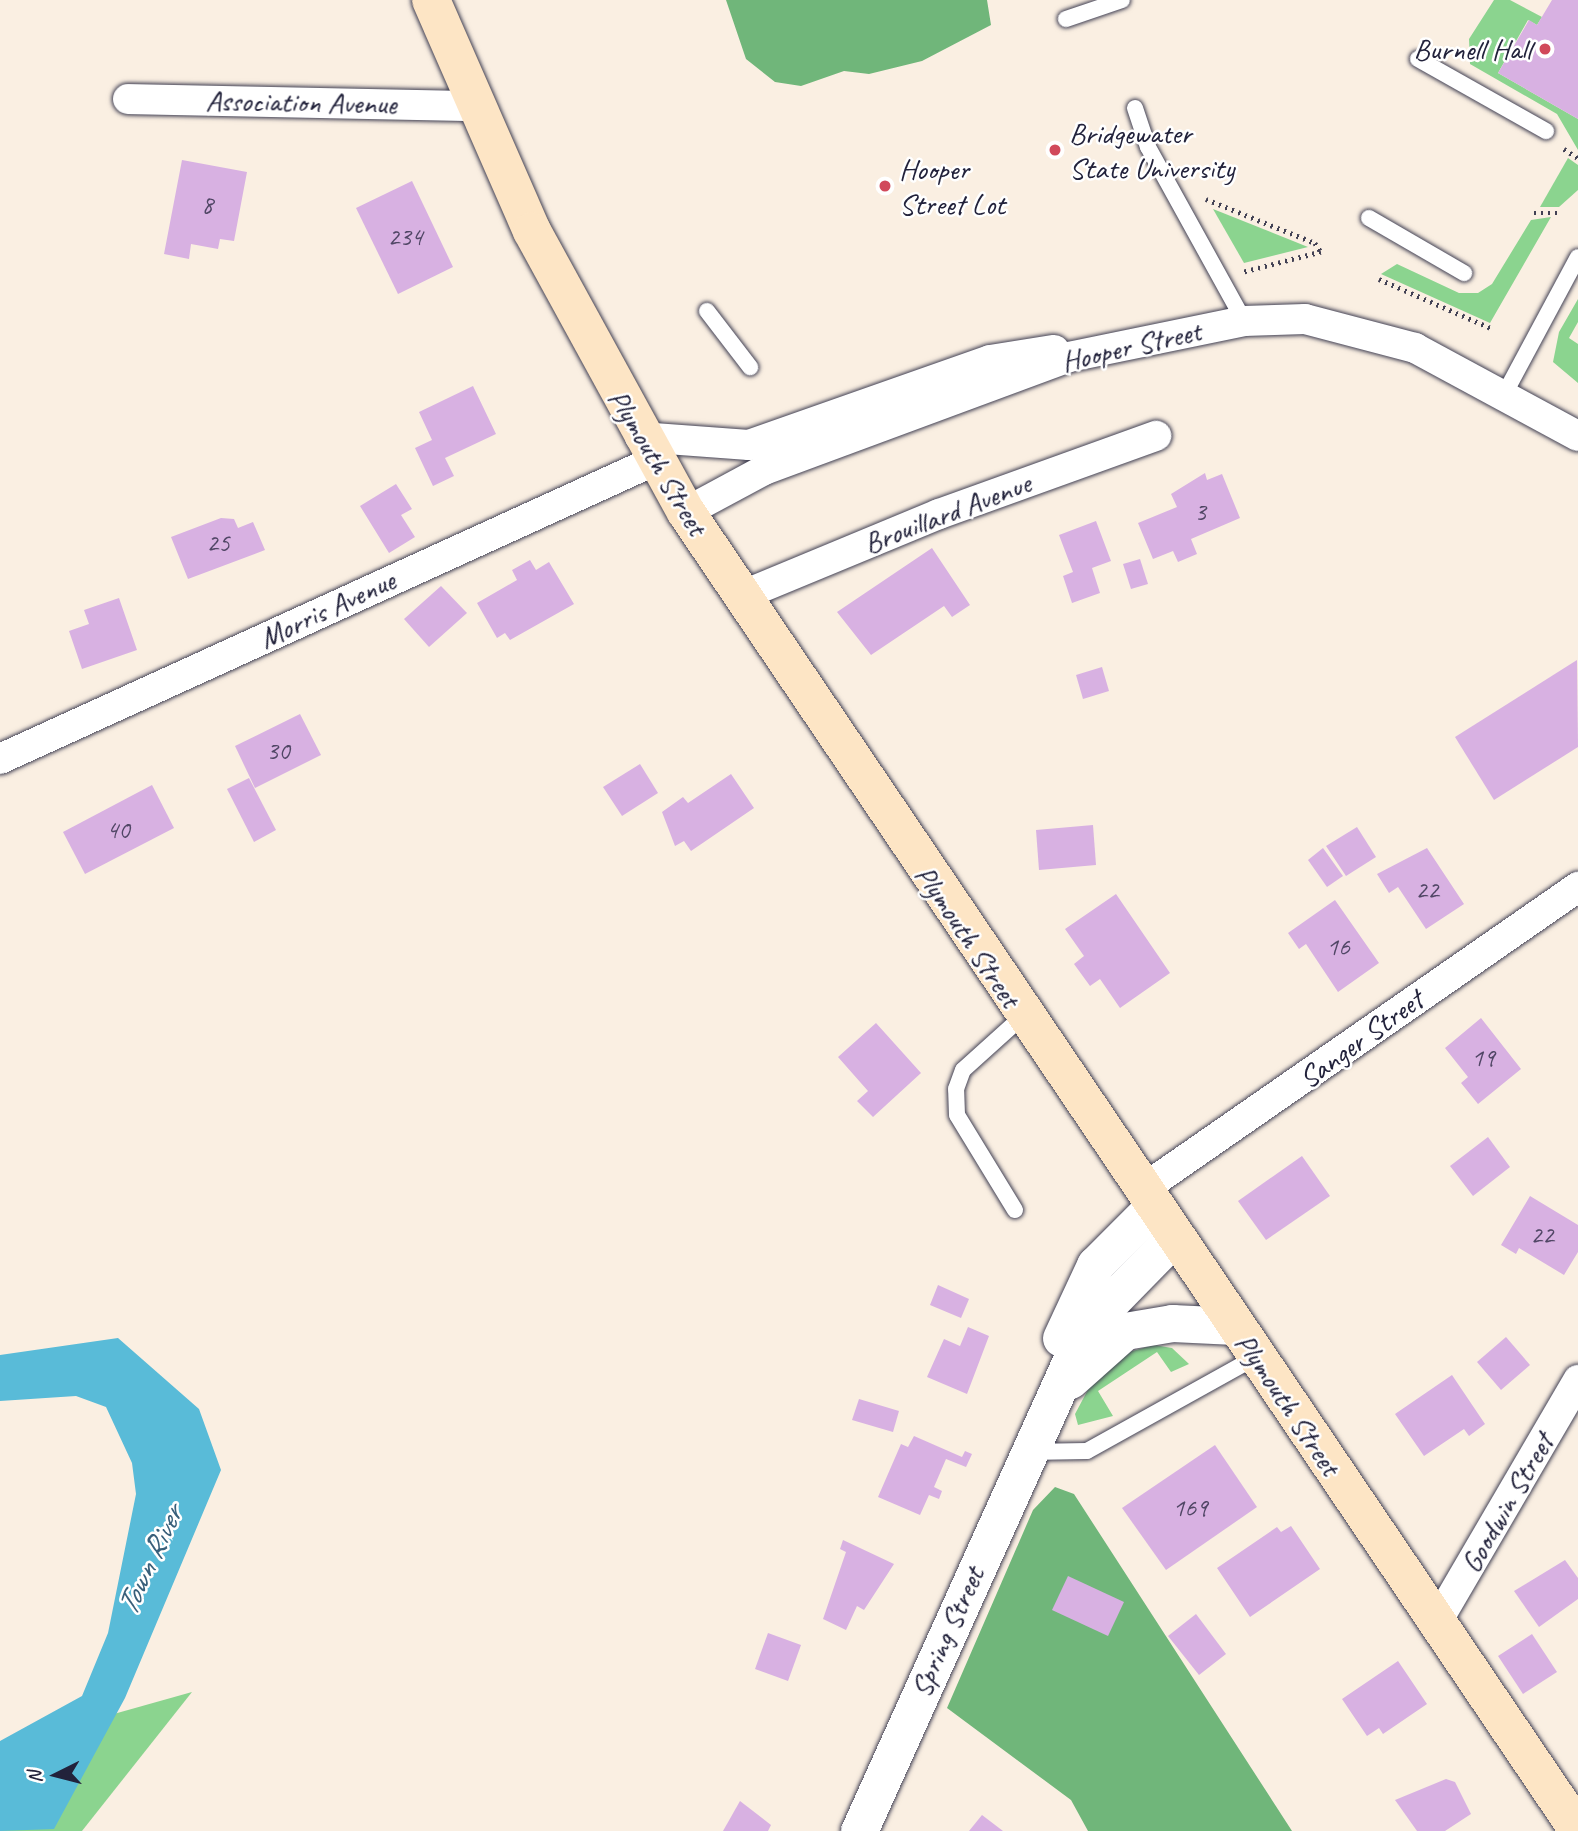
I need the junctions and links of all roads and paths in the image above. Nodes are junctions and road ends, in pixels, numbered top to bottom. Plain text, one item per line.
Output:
1 (432, 0) edge
2 (1122, 0) edge
3 (1066, 19) dead end
4 (1418, 59) dead end
5 (128, 99) dead end
6 (475, 106) junction
7 (1136, 108) dead end
8 (1546, 131) dead end
9 (1170, 184) junction
10 (1534, 212) dead end
11 (1560, 213) dead end
12 (1369, 218) dead end
13 (1578, 257) edge
14 (1243, 273) dead end
15 (1464, 273) dead end
16 (1379, 279) dead end
17 (707, 311) dead end
18 (1244, 321) junction
19 (1493, 329) dead end
20 (1162, 336) junction
21 (750, 367) dead end
22 (1505, 393) junction
23 (1156, 436) dead end
24 (1578, 436) edge
25 (647, 449) junction
26 (686, 512) junction
27 (741, 596) junction
28 (0, 759) edge
29 (1578, 887) edge
30 (1023, 1016) junction
31 (1014, 1210) dead end
32 (1158, 1210) junction
33 (1245, 1342) junction
34 (1578, 1380) edge
35 (1052, 1398) junction
36 (1031, 1442) junction
37 (1435, 1625) junction
38 (1578, 1830) edge
39 (859, 1831) edge

1 - 6 main road, Plymouth Street
2 - 3 lane
4 - 8 lane
5 - 6 street, Association Avenue
6 - 25 main road, Plymouth Street
7 - 9 lane
9 - 14 path
9 - 18 lane
10 - 11 path
12 - 15 lane
13 - 22 lane
16 - 19 path
17 - 21 lane
18 - 20 street, Hooper Street
18 - 22 street, Hooper Street
20 - 25 street
20 - 26 street, Hooper Street
22 - 24 street, Hooper Street
23 - 27 street, Brouillard Avenue
25 - 26 main road, Plymouth Street
25 - 28 street, Morris Avenue
26 - 27 main road, Plymouth Street
27 - 30 main road, Plymouth Street
29 - 32 street, Sanger Street
30 - 31 lane
30 - 32 main road, Plymouth Street
32 - 33 main road, Plymouth Street
32 - 35 street, Spring Street
32 - 36 street, Spring Street
33 - 35 street
33 - 36 lane
33 - 37 main road, Plymouth Street
34 - 37 street, Goodwin Street
35 - 36 street, Spring Street
36 - 39 street, Spring Street
37 - 38 main road, Plymouth Street

